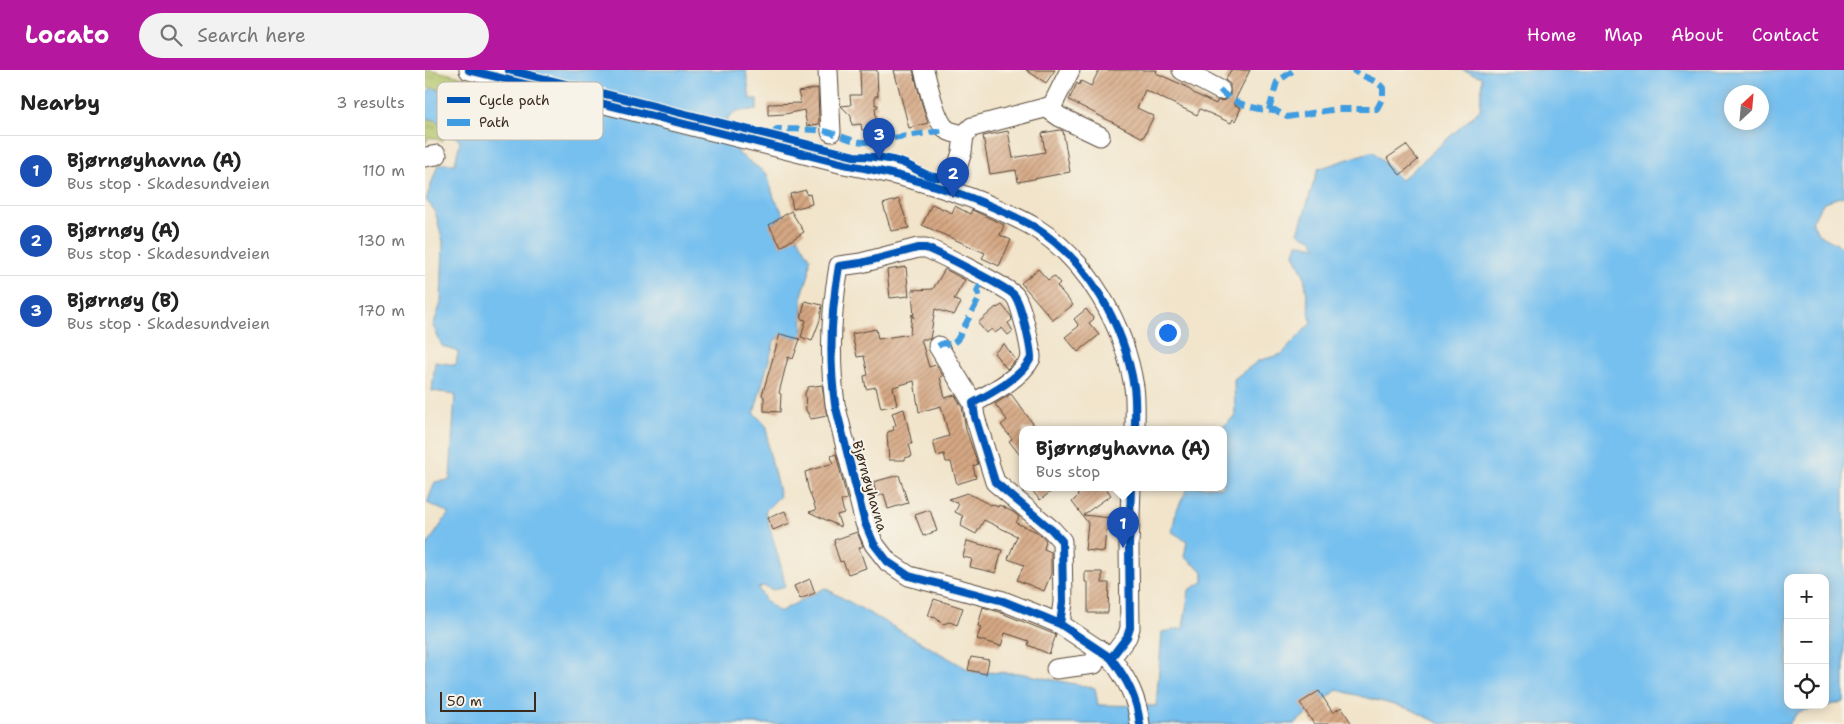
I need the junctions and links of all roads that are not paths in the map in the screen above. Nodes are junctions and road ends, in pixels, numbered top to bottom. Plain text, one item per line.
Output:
1 (828, 70) edge
2 (924, 70) edge
3 (1070, 70) edge
4 (1182, 70) edge
5 (475, 71) edge
6 (519, 82) edge
7 (1220, 90) dead end
8 (603, 103) edge
9 (1047, 108) junction
10 (831, 132) dead end
11 (964, 135) junction
12 (1100, 136) dead end
13 (950, 190) junction
14 (938, 346) dead end
15 (973, 403) junction
16 (1135, 426) edge
17 (1131, 491) edge
18 (1060, 624) junction
19 (1108, 657) junction
20 (1056, 670) dead end
21 (1140, 724) edge

1 - 10 street
2 - 11 street
3 - 9 street
4 - 7 street
5 - 6 street
8 - 13 street
9 - 11 street
9 - 12 street
11 - 13 street
13 - 16 street
14 - 15 street
15 - 18 street
15 - 18 street, Bjørnøyhavna
17 - 19 street
18 - 19 street, Bjørnøyhavna
19 - 20 street
19 - 21 street

